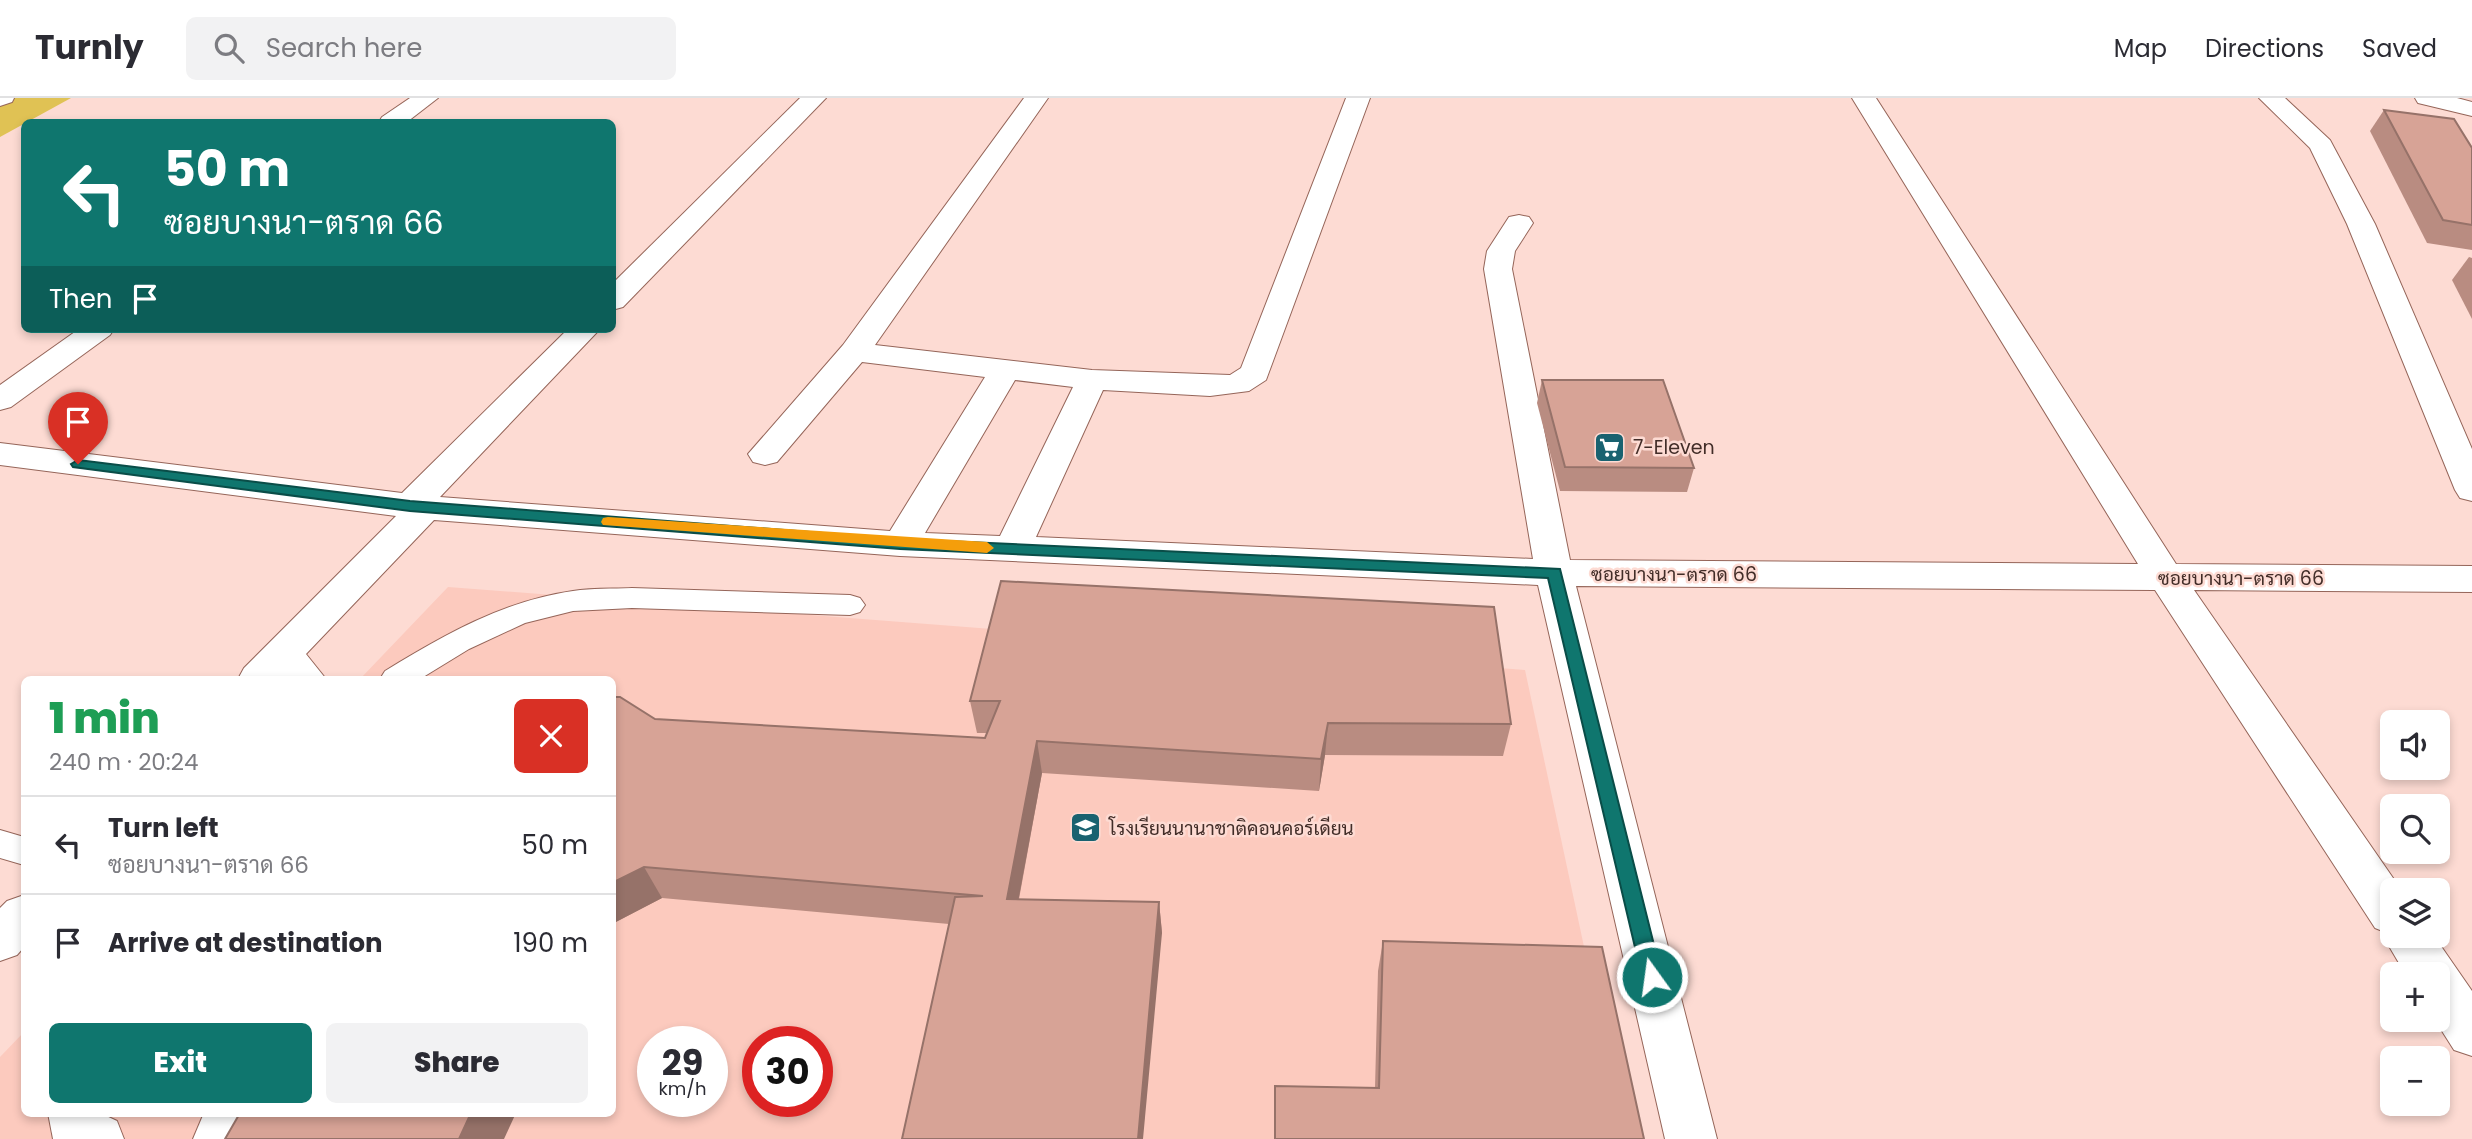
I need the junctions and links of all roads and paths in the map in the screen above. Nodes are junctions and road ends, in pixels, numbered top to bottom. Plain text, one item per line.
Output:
1 (426, 98) edge
2 (814, 98) edge
3 (1035, 98) edge
4 (1358, 98) edge
5 (1864, 98) edge
6 (2271, 98) edge
7 (2427, 98) edge
8 (2470, 112) edge
9 (395, 119) edge
10 (1519, 223) dead end
11 (616, 297) edge
12 (93, 333) edge
13 (581, 333) edge
14 (854, 352) junction
15 (1005, 370) junction
16 (1092, 380) junction
17 (0, 400) edge
18 (0, 454) edge
19 (765, 454) dead end
20 (2472, 490) edge
21 (418, 507) junction
22 (900, 544) junction
23 (1012, 549) junction
24 (1554, 573) junction
25 (2166, 578) junction
26 (2472, 579) edge
27 (850, 605) dead end
28 (282, 671) edge
29 (401, 676) edge
30 (0, 844) edge
31 (21, 849) edge
32 (2380, 896) edge
33 (21, 918) edge
34 (0, 940) edge
35 (2450, 1000) edge
36 (2472, 1033) edge
37 (75, 1117) edge
38 (230, 1117) edge
39 (98, 1139) edge
40 (219, 1139) edge
41 (1690, 1139) edge

1 - 9 street
2 - 11 street
3 - 14 street
4 - 16 street
5 - 25 street
6 - 20 street
7 - 8 street
10 - 24 street
12 - 17 street
13 - 21 street
14 - 15 street
14 - 19 street
15 - 16 street
15 - 22 street
16 - 23 street
18 - 21 street, ซอยบางนา-ตราด 66
21 - 22 street, ซอยบางนา-ตราด 66
21 - 28 street
22 - 23 street, ซอยบางนา-ตราด 66
23 - 24 street, ซอยบางนา-ตราด 66
24 - 25 street, ซอยบางนา-ตราด 66
24 - 41 street
25 - 26 street, ซอยบางนา-ตราด 66
25 - 32 street
27 - 29 lane
30 - 31 lane
33 - 34 street
35 - 36 street
37 - 39 street
38 - 40 street

